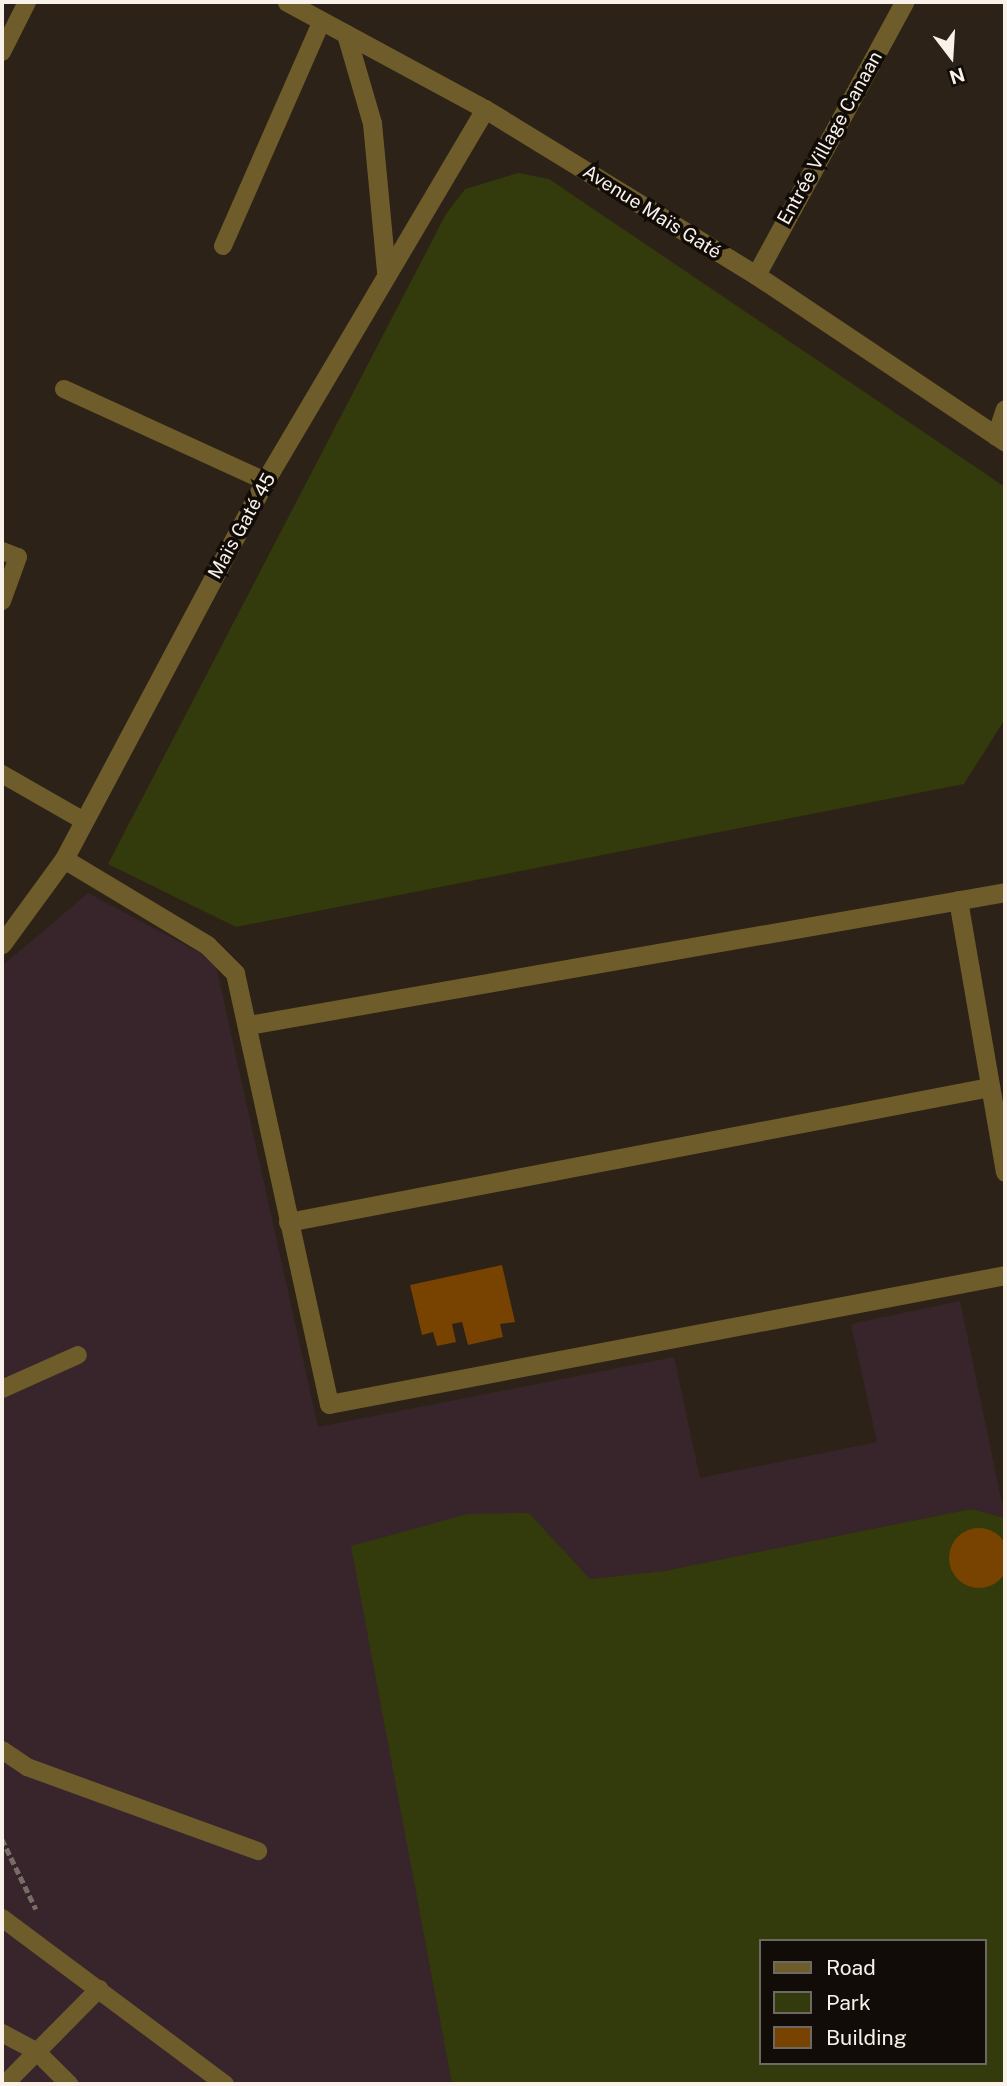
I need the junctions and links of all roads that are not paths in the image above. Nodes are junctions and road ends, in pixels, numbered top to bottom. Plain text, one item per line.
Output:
1 (27, 2) edge
2 (287, 2) edge
3 (904, 2) edge
4 (321, 20) junction
5 (346, 34) junction
6 (2, 52) edge
7 (485, 109) junction
8 (223, 246) dead end
9 (386, 272) junction
10 (755, 275) junction
11 (64, 389) dead end
12 (1005, 409) edge
13 (1001, 439) edge
14 (265, 481) junction
15 (2, 551) edge
16 (2, 601) edge
17 (2, 774) edge
18 (84, 821) junction
19 (64, 859) junction
20 (1005, 892) edge
21 (958, 901) junction
22 (2, 944) edge
23 (248, 1025) junction
24 (990, 1087) junction
25 (1005, 1172) edge
26 (288, 1222) junction
27 (1005, 1275) edge
28 (78, 1355) dead end
29 (2, 1389) edge
30 (2, 1750) edge
31 (258, 1851) dead end
32 (2, 1918) edge
33 (99, 1989) junction
34 (2, 2033) edge
35 (36, 2051) junction
36 (5, 2084) edge
37 (69, 2084) edge
38 (225, 2084) edge

1 - 6 lane
2 - 4 street, Avenue Maïs Gaté
3 - 10 street, Entrée Village Canaan
4 - 5 street, Avenue Maïs Gaté
4 - 8 lane
5 - 7 street, Avenue Maïs Gaté
5 - 9 street
7 - 9 street, Maïs Gaté 45
7 - 10 street, Avenue Maïs Gaté
9 - 14 street, Maïs Gaté 45
10 - 13 street, Avenue Maïs Gaté
11 - 14 lane
12 - 13 street
14 - 18 street, Maïs Gaté 45
15 - 16 lane
17 - 18 lane
18 - 19 street, Maïs Gaté 45
19 - 22 street, Maïs Gaté 45
19 - 23 street
20 - 21 street
21 - 23 street
21 - 24 street
23 - 26 street
24 - 25 street
24 - 26 street
26 - 27 street
28 - 29 lane
30 - 31 lane
32 - 33 lane
33 - 35 lane
33 - 38 lane
34 - 35 lane
35 - 36 lane
35 - 37 lane

